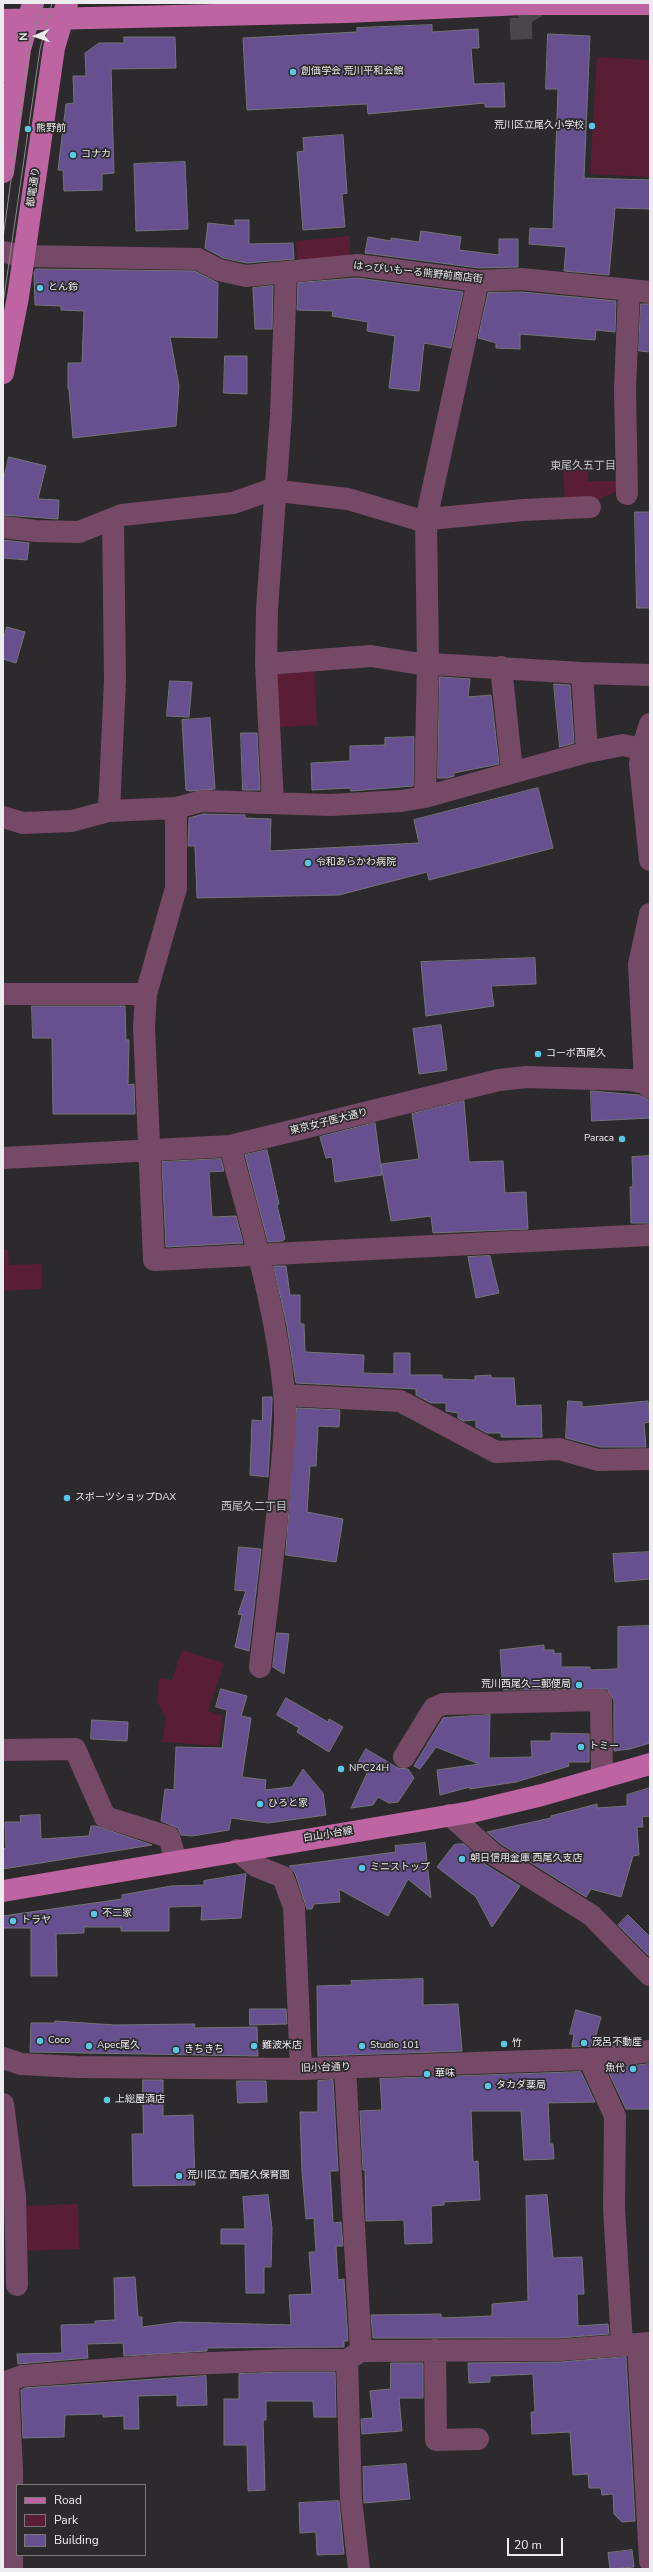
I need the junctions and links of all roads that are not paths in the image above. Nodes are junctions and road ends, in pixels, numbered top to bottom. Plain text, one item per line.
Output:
1 (650, 4) edge
2 (30, 11) edge
3 (64, 11) edge
4 (3, 20) edge
5 (3, 27) edge
6 (3, 98) edge
7 (3, 172) edge
8 (16, 255) edge
9 (286, 274) junction
10 (478, 281) junction
11 (640, 291) edge
12 (3, 373) edge
13 (275, 490) junction
14 (627, 494) dead end
15 (590, 507) dead end
16 (113, 519) junction
17 (426, 520) junction
18 (3, 527) edge
19 (266, 664) junction
20 (428, 664) junction
21 (501, 667) junction
22 (582, 673) junction
23 (650, 675) edge
24 (650, 724) edge
25 (642, 748) junction
26 (586, 752) junction
27 (512, 771) junction
28 (425, 797) junction
29 (273, 803) junction
30 (176, 808) junction
31 (109, 811) junction
32 (3, 817) edge
33 (650, 860) edge
34 (650, 914) edge
35 (3, 994) edge
36 (146, 994) junction
37 (648, 1086) edge
38 (230, 1146) junction
39 (149, 1151) junction
40 (3, 1158) edge
41 (650, 1235) edge
42 (259, 1256) junction
43 (284, 1395) junction
44 (650, 1459) edge
45 (260, 1667) dead end
46 (3, 1750) edge
47 (404, 1757) dead end
48 (650, 1764) edge
49 (602, 1778) junction
50 (450, 1815) junction
51 (237, 1850) junction
52 (176, 1860) junction
53 (3, 1891) edge
54 (650, 1976) edge
55 (650, 2051) edge
56 (3, 2058) edge
57 (589, 2059) junction
58 (345, 2067) junction
59 (301, 2068) junction
60 (3, 2104) edge
61 (17, 2285) dead end
62 (637, 2344) edge
63 (435, 2350) junction
64 (354, 2356) junction
65 (5, 2383) edge
66 (478, 2439) dead end
67 (646, 2445) edge
68 (650, 2561) edge
69 (12, 2569) edge
70 (359, 2569) edge

1 - 3 main road
2 - 3 main road
2 - 4 main road
2 - 7 main road
3 - 8 main road, 都電通り
5 - 6 main road
8 - 9 street, はっぴいもーる熊野前商店街
8 - 12 main road, 都電通り
9 - 10 street, はっぴいもーる熊野前商店街
9 - 13 street
10 - 11 street, はっぴいもーる熊野前商店街
10 - 17 street
11 - 14 street
13 - 16 street
13 - 17 street
13 - 19 street
15 - 17 street
16 - 18 street
16 - 31 street
17 - 20 street
19 - 20 street
19 - 29 street
20 - 21 street
20 - 28 street
21 - 22 street
21 - 27 street
22 - 23 street
22 - 26 street
24 - 25 street
25 - 26 street
25 - 33 street
26 - 27 street
27 - 28 street
28 - 29 street
29 - 30 street
30 - 31 street
30 - 36 street
31 - 32 street
34 - 37 street
35 - 36 street
36 - 39 street
37 - 38 street, 東京女子医大通り
38 - 39 street, 東京女子医大通り
38 - 42 street
39 - 40 street, 東京女子医大通り
39 - 42 street
41 - 42 street
42 - 43 street
43 - 44 street
43 - 45 street
46 - 52 street
47 - 49 street
48 - 49 main road, 白山小台線
49 - 50 main road, 白山小台線
50 - 51 main road, 白山小台線
50 - 54 street
51 - 52 main road, 白山小台線
51 - 59 street
52 - 53 main road, 白山小台線
55 - 57 street, 旧小台通り
56 - 59 street, 旧小台通り
57 - 58 street, 旧小台通り
57 - 62 street
58 - 59 street, 旧小台通り
58 - 64 street
60 - 61 street
62 - 63 street
62 - 67 street
63 - 64 street
63 - 66 street
64 - 65 street
64 - 70 street
65 - 69 street
67 - 68 street

